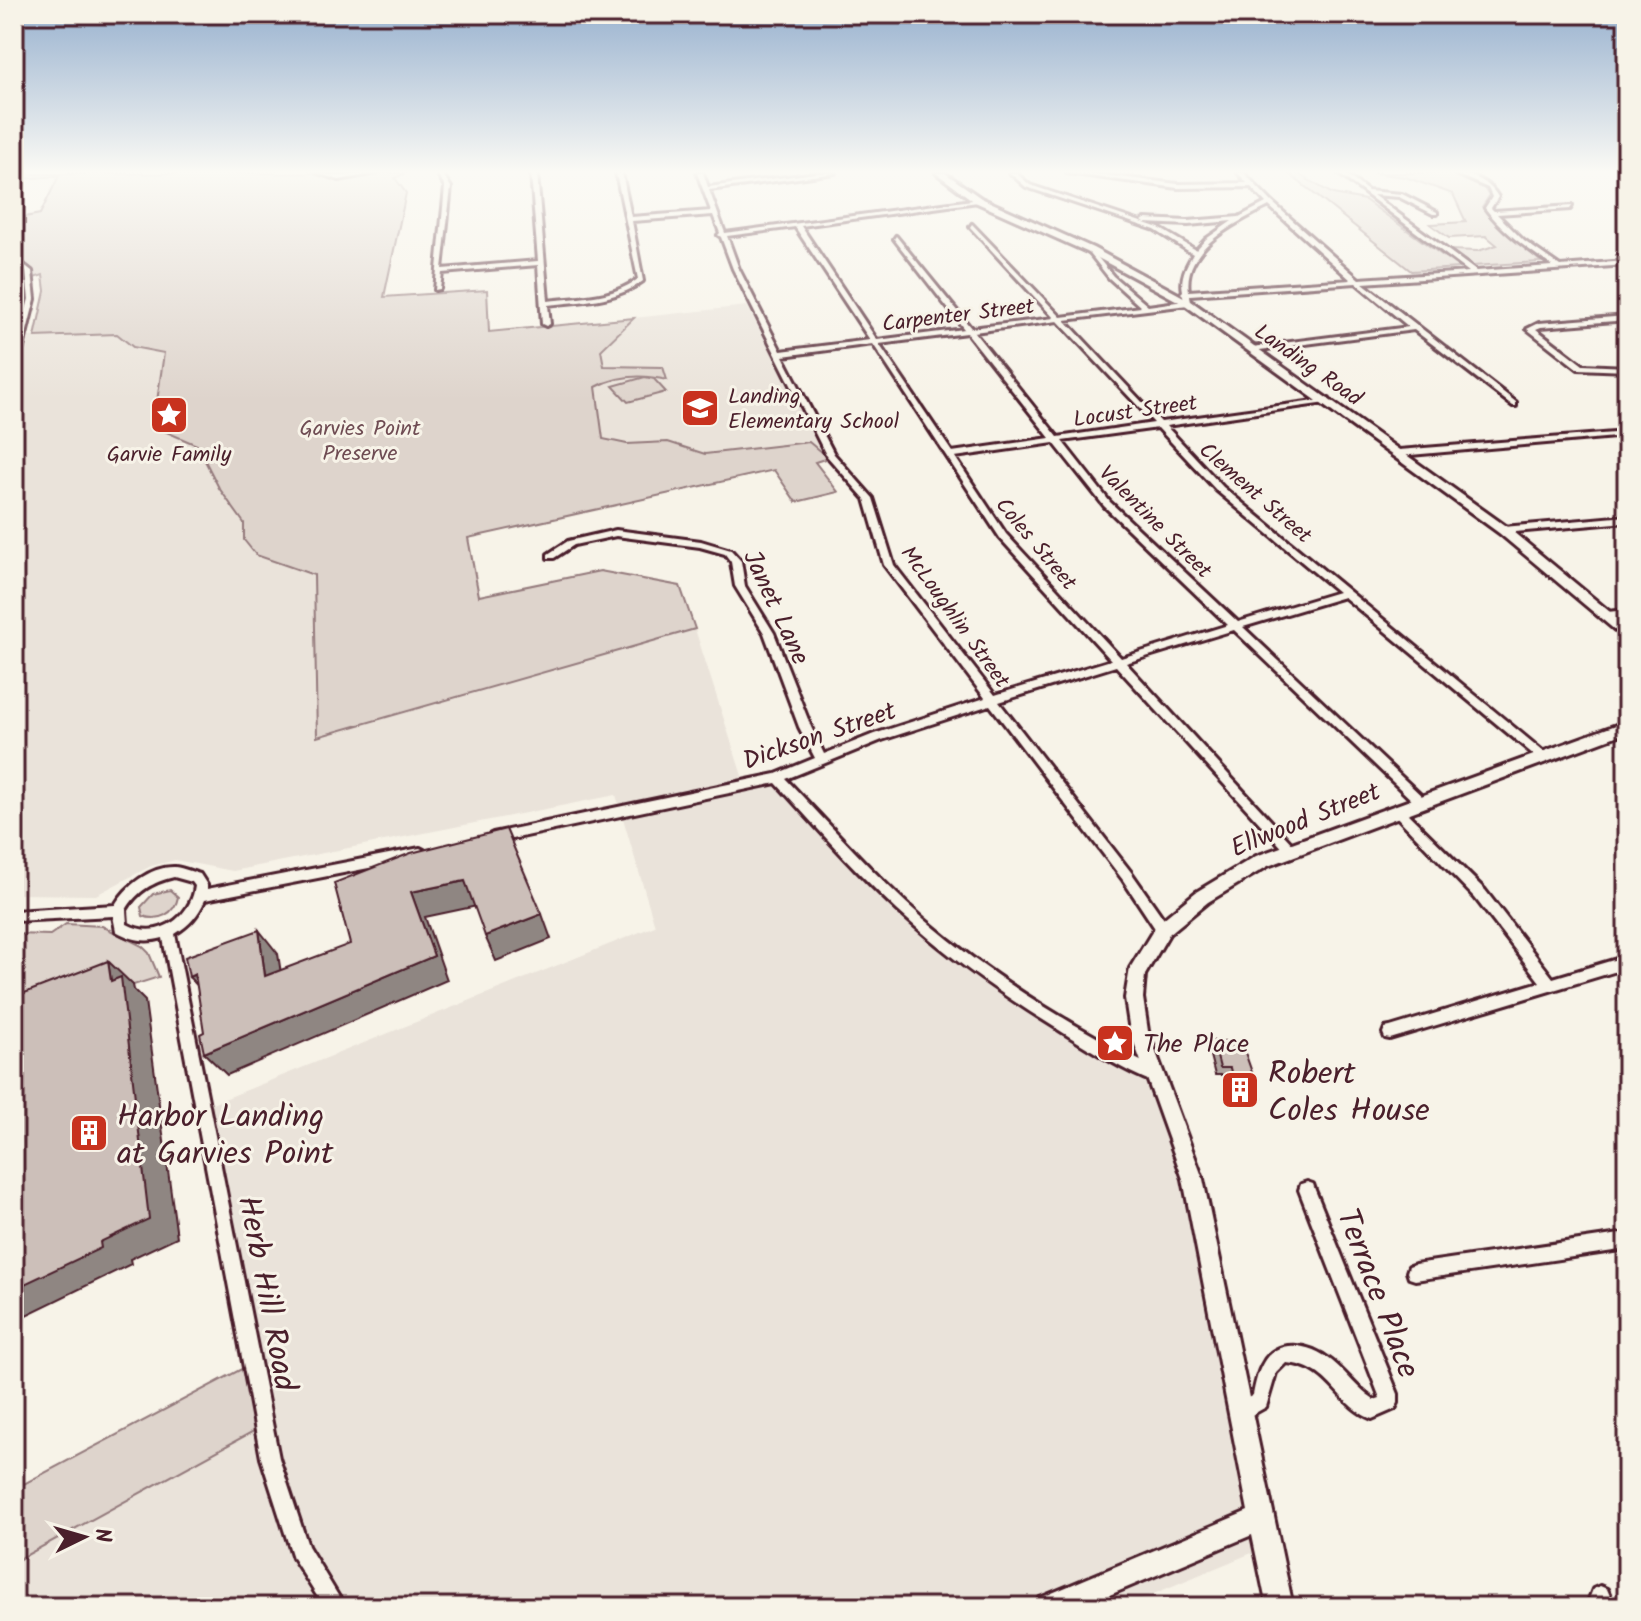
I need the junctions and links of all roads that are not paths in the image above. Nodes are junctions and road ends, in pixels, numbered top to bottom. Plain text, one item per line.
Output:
1 (441, 249) edge
2 (537, 249) edge
3 (636, 249) edge
4 (728, 249) edge
5 (813, 249) edge
6 (904, 249) edge
7 (993, 249) edge
8 (1087, 249) edge
9 (1189, 249) edge
10 (1198, 249) edge
11 (1320, 249) edge
12 (1442, 249) edge
13 (1532, 249) edge
14 (1090, 250) junction
15 (1194, 252) junction
16 (17, 262) edge
17 (538, 263) junction
18 (1627, 263) edge
19 (1558, 267) junction
20 (439, 271) junction
21 (1473, 272) junction
22 (1356, 281) junction
23 (437, 289) dead end
24 (1186, 298) junction
25 (544, 303) junction
26 (1146, 308) junction
27 (1627, 318) edge
28 (1059, 319) junction
29 (546, 324) dead end
30 (1415, 328) junction
31 (969, 330) junction
32 (876, 342) junction
33 (1252, 349) junction
34 (779, 354) junction
35 (14, 367) edge
36 (1627, 369) edge
37 (1326, 401) junction
38 (1513, 404) dead end
39 (1158, 425) junction
40 (1627, 434) edge
41 (1057, 440) junction
42 (1399, 453) junction
43 (950, 455) junction
44 (1627, 519) edge
45 (1503, 530) junction
46 (551, 556) dead end
47 (1346, 593) junction
48 (1627, 613) edge
49 (1607, 615) junction
50 (1236, 626) junction
51 (1627, 633) edge
52 (1118, 661) junction
53 (992, 700) junction
54 (1627, 726) edge
55 (1544, 757) junction
56 (822, 761) junction
57 (778, 778) junction
58 (1421, 802) junction
59 (1397, 810) junction
60 (473, 842) edge
61 (430, 850) edge
62 (1291, 850) junction
63 (202, 895) junction
64 (119, 910) junction
65 (14, 916) edge
66 (1163, 929) junction
67 (168, 931) junction
68 (1627, 962) edge
69 (1548, 982) junction
70 (1390, 1033) dead end
71 (1155, 1076) junction
72 (1307, 1190) dead end
73 (1627, 1241) edge
74 (1415, 1272) dead end
75 (1241, 1412) junction
76 (1260, 1519) junction
77 (335, 1607) edge
78 (1049, 1607) edge
79 (1280, 1607) edge

1 - 20 street
2 - 17 street
3 - 25 street
4 - 34 street, McLoughlin Street
5 - 32 street, Coles Street
6 - 31 street, Valentine Street
7 - 28 street, Clement Street
8 - 14 street, Landing Road
9 - 15 street
10 - 15 street
11 - 22 street
12 - 21 street
13 - 19 street
14 - 24 street, Landing Road
14 - 26 street
15 - 24 street
16 - 35 street
17 - 20 street
17 - 25 street
18 - 19 street, Carpenter Street
19 - 21 street, Carpenter Street
20 - 23 street
21 - 22 street, Carpenter Street
22 - 24 street, Carpenter Street
22 - 30 street
24 - 26 street, Carpenter Street
24 - 33 street, Landing Road
25 - 29 street
26 - 28 street, Carpenter Street
27 - 36 street
28 - 31 street, Carpenter Street
28 - 39 street, Clement Street
30 - 33 street
30 - 38 street
31 - 32 street, Carpenter Street
31 - 41 street, Valentine Street
32 - 34 street, Carpenter Street
32 - 43 street, Coles Street
33 - 37 street, Landing Road
34 - 53 street, McLoughlin Street
37 - 39 street, Locust Street
37 - 42 street, Landing Road
39 - 41 street, Locust Street
39 - 47 street, Clement Street
40 - 42 street
41 - 43 street, Locust Street
41 - 50 street, Valentine Street
42 - 45 street, Landing Road
43 - 52 street, Coles Street
44 - 45 street
45 - 49 street, Landing Road
46 - 56 street, Janet Lane
47 - 50 street, Dickson Street
47 - 55 street, Clement Street
48 - 49 street
49 - 51 street, Landing Road
50 - 52 street, Dickson Street
50 - 58 street, Valentine Street
52 - 53 street, Dickson Street
52 - 62 street, Coles Street
53 - 56 street, Dickson Street
53 - 66 street, McLoughlin Street
54 - 55 street, Ellwood Street
55 - 58 street, Ellwood Street
56 - 57 street, Dickson Street
57 - 60 street, Dickson Street
57 - 71 street
58 - 59 street, Ellwood Street
59 - 62 street, Ellwood Street
59 - 69 street
61 - 63 street
62 - 66 street, Ellwood Street
63 - 64 street
63 - 67 street
64 - 65 street
64 - 67 street
66 - 71 street, Ellwood Street
67 - 77 street, Herb Hill Road
68 - 69 street
69 - 70 street
71 - 75 street
72 - 75 street, Terrace Place
73 - 74 street
75 - 76 street
76 - 78 street
76 - 79 street

